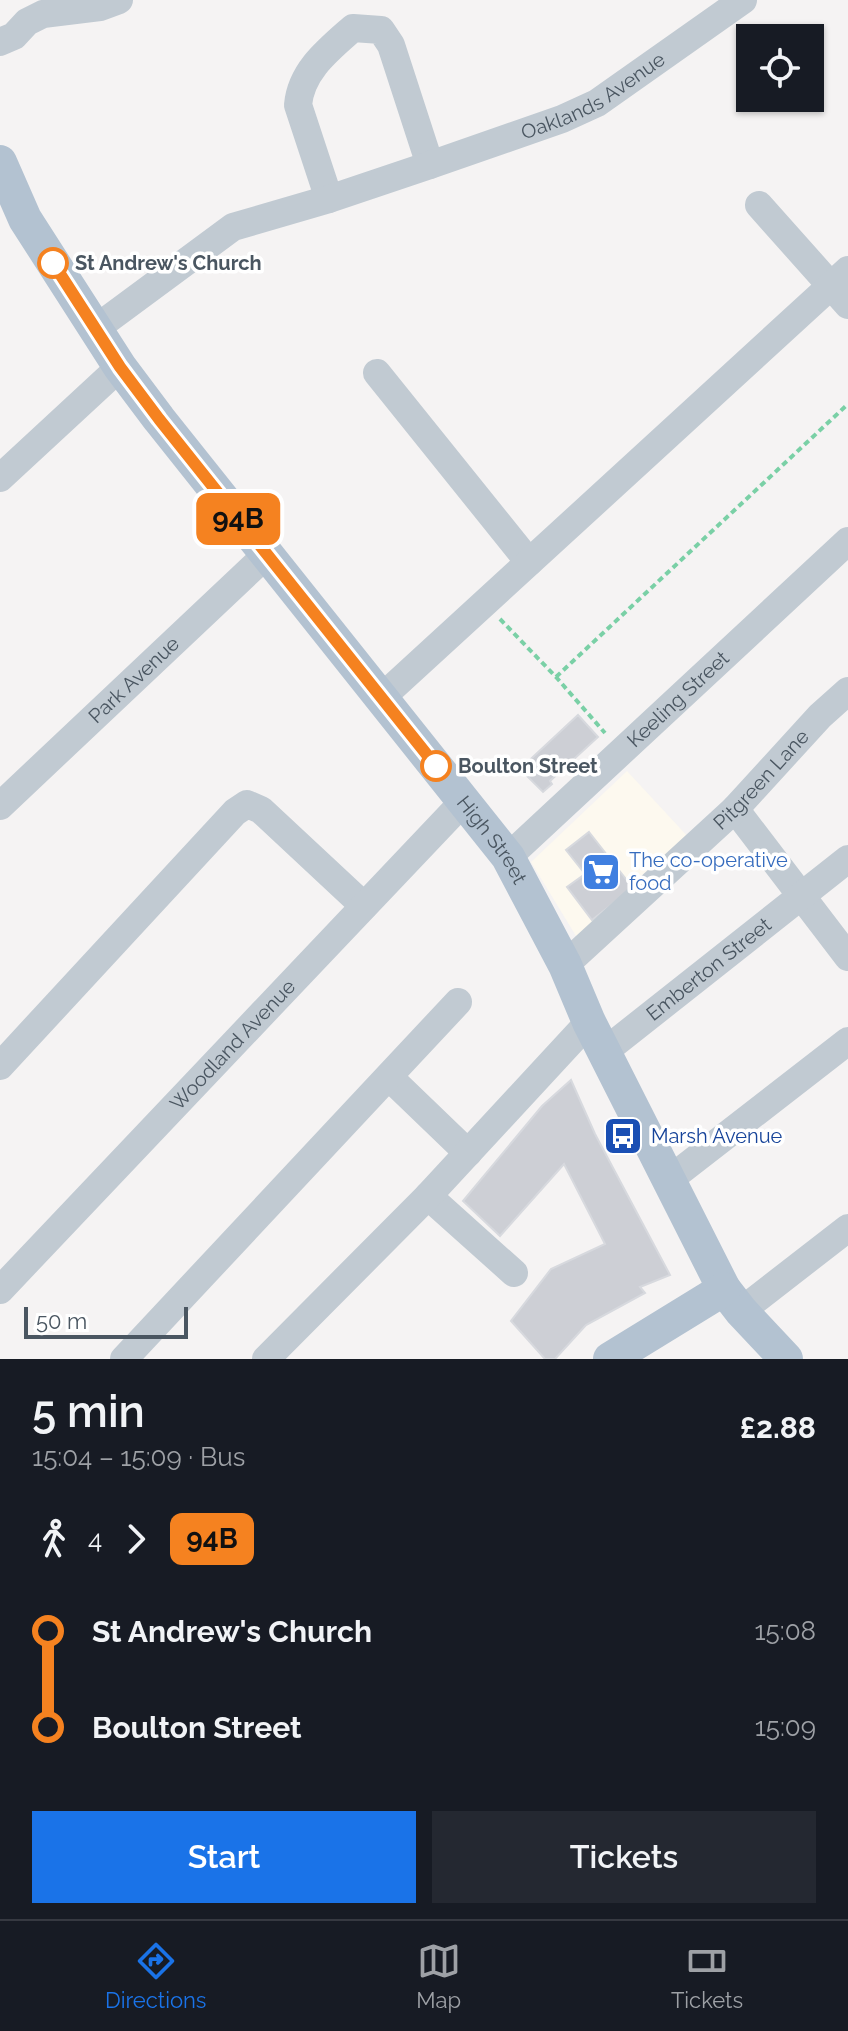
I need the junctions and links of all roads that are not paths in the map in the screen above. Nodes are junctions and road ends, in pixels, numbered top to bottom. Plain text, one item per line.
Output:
1 (119, 0) edge
2 (743, 0) edge
3 (0, 42) edge
4 (430, 165) junction
5 (1, 166) edge
6 (329, 199) junction
7 (759, 205) dead end
8 (842, 287) edge
9 (95, 329) junction
10 (120, 367) junction
11 (377, 373) dead end
12 (0, 478) edge
13 (848, 541) edge
14 (267, 554) junction
15 (529, 562) junction
16 (848, 691) edge
17 (381, 698) junction
18 (464, 801) junction
19 (0, 806) edge
20 (735, 809) junction
21 (508, 857) junction
22 (848, 859) edge
23 (800, 896) junction
24 (364, 906) junction
25 (848, 957) edge
26 (565, 965) junction
27 (458, 1002) dead end
28 (597, 1037) junction
29 (848, 1041) edge
30 (0, 1066) edge
31 (389, 1077) junction
32 (468, 1153) junction
33 (670, 1179) junction
34 (428, 1196) junction
35 (848, 1228) edge
36 (514, 1273) dead end
37 (0, 1290) edge
38 (732, 1300) junction
39 (124, 1359) edge
40 (266, 1359) edge
41 (610, 1359) edge
42 (786, 1359) edge

1 - 3 street
2 - 4 street, Oaklands Avenue
4 - 6 street, Oaklands Avenue
4 - 6 street
5 - 9 main road, High Street
6 - 9 street, Oaklands Avenue
7 - 8 street
8 - 15 street
9 - 10 main road, High Street
10 - 12 street
10 - 14 main road, High Street
11 - 15 street
13 - 21 street, Keeling Street
14 - 17 main road, High Street
14 - 19 street, Park Avenue
15 - 17 street
16 - 20 street, Pitgreen Lane
17 - 18 main road, High Street
18 - 21 main road, High Street
18 - 24 street, Woodland Avenue
20 - 23 street
20 - 26 street, Pitgreen Lane
21 - 26 main road, High Street
22 - 23 street, Emberton Street
23 - 25 street
23 - 28 street, Emberton Street
24 - 30 street
24 - 37 street, Woodland Avenue
26 - 28 main road, High Street
27 - 31 street
28 - 32 street
28 - 33 main road, High Street
29 - 33 street
31 - 32 street
31 - 39 street
32 - 34 street
33 - 38 main road, High Street
34 - 36 street
34 - 40 street
35 - 38 street
38 - 41 main road
38 - 42 main road, High Street

